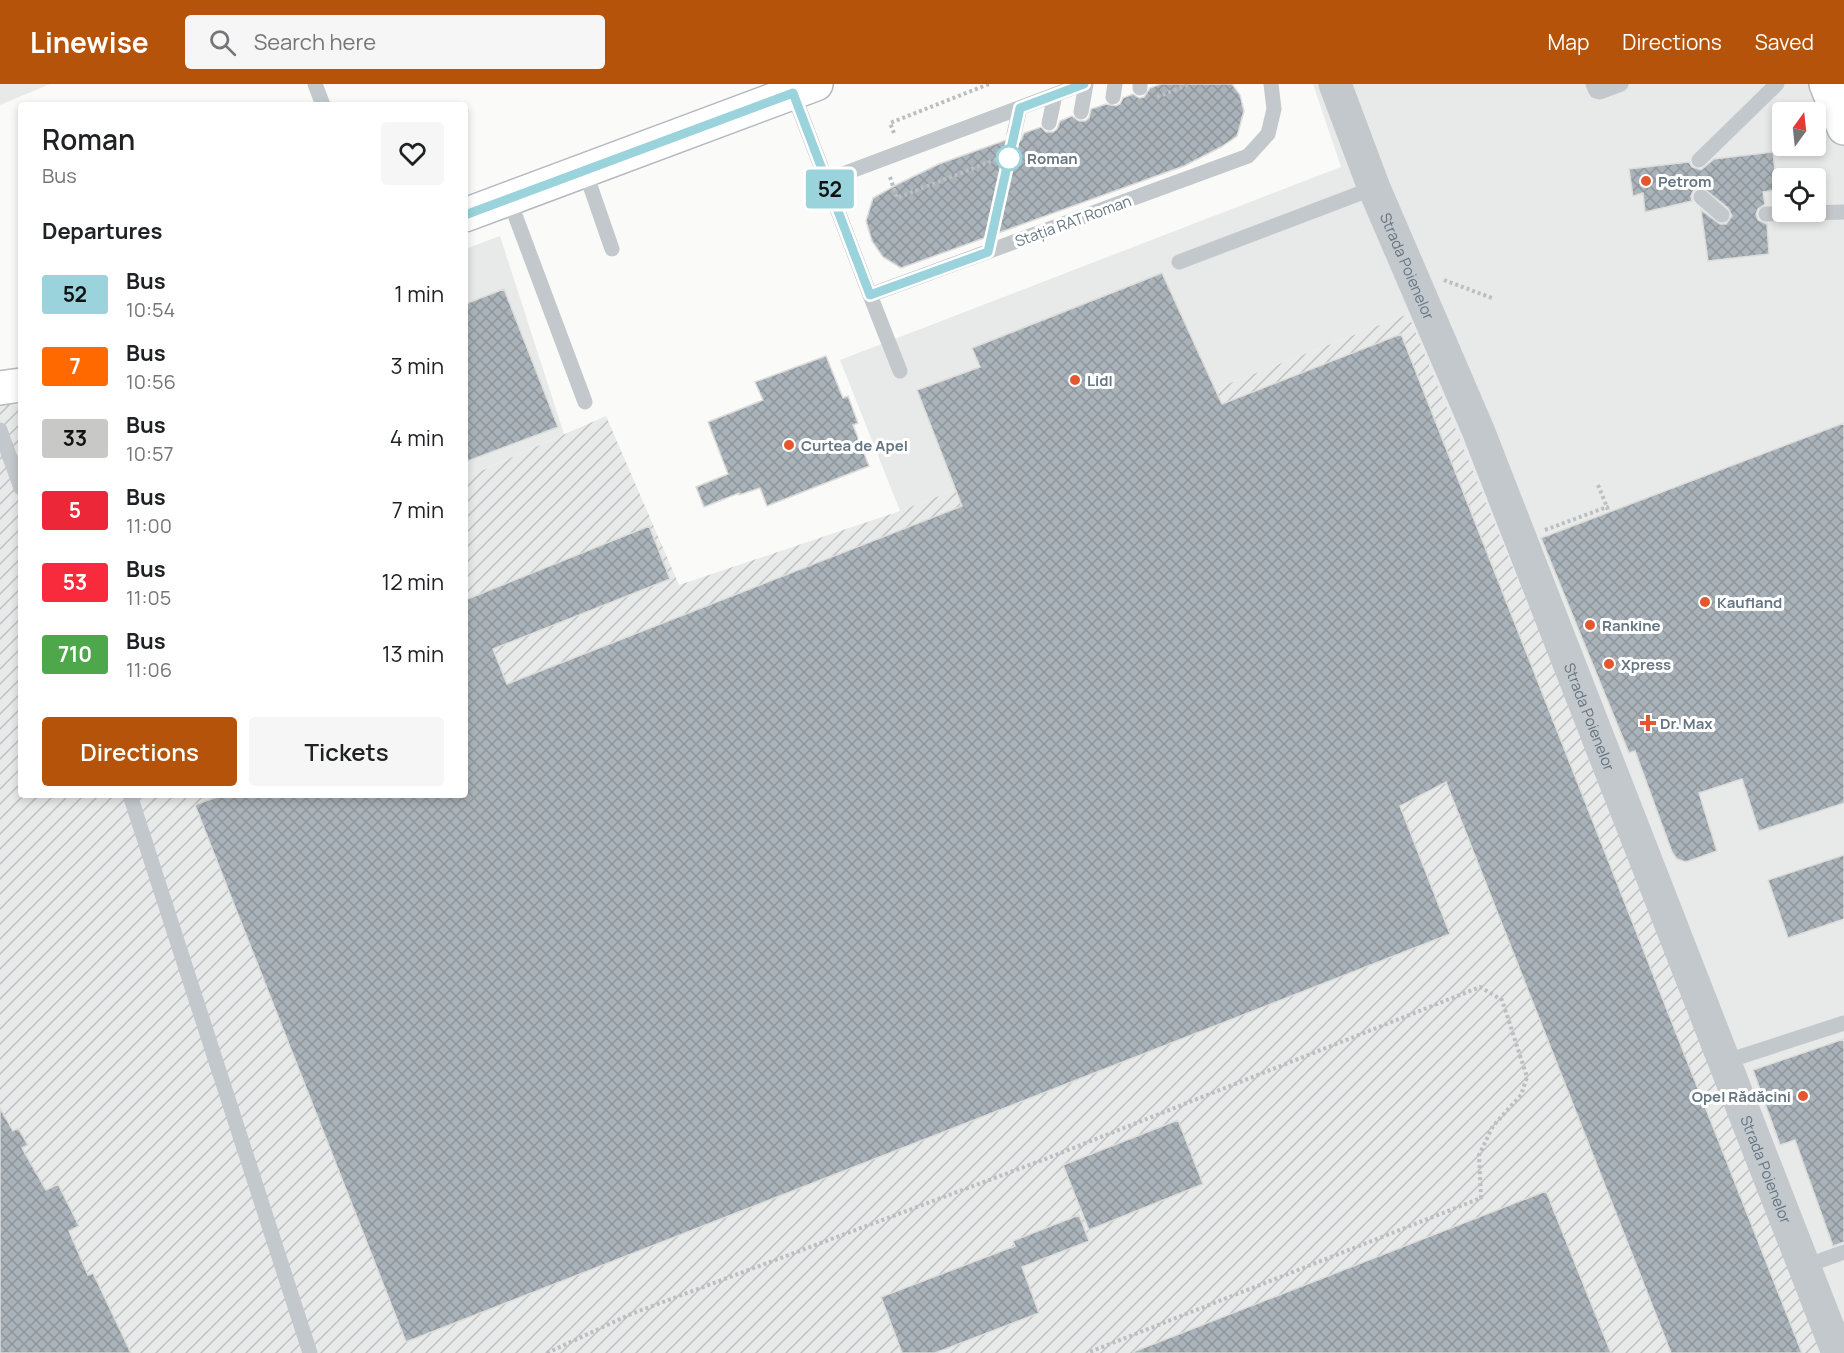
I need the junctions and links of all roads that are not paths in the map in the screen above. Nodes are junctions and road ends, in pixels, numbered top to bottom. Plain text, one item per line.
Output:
1 (315, 84) edge
2 (1085, 84) edge
3 (1271, 84) edge
4 (1335, 84) edge
5 (1593, 84) edge
6 (1622, 84) edge
7 (1777, 84) edge
8 (1826, 84) edge
9 (805, 88) edge
10 (1055, 95) junction
11 (322, 102) edge
12 (1020, 108) junction
13 (1081, 112) dead end
14 (1049, 123) dead end
15 (1844, 128) edge
16 (1014, 135) dead end
17 (1699, 160) dead end
18 (585, 171) junction
19 (827, 180) junction
20 (1374, 188) junction
21 (1701, 197) dead end
22 (508, 199) junction
23 (1844, 212) edge
24 (1722, 214) dead end
25 (1766, 214) dead end
26 (468, 215) edge
27 (992, 236) dead end
28 (612, 249) dead end
29 (988, 252) junction
30 (1179, 262) dead end
31 (870, 295) junction
32 (900, 371) dead end
33 (18, 385) edge
34 (0, 388) edge
35 (585, 402) dead end
36 (0, 430) edge
37 (18, 480) edge
38 (131, 798) edge
39 (1844, 1023) edge
40 (1724, 1062) junction
41 (1844, 1252) edge
42 (1803, 1267) junction
43 (310, 1353) edge
44 (1838, 1353) edge

1 - 11 lane
2 - 10 lane
2 - 13 lane
3 - 29 lane, Stația RAT Roman
4 - 20 street, Strada Poienelor
5 - 6 lane
7 - 17 lane
8 - 15 main road
9 - 18 main road
9 - 19 lane
10 - 12 lane
10 - 14 lane
12 - 16 lane
12 - 19 lane
18 - 22 main road
18 - 28 lane
19 - 31 lane
20 - 30 lane
20 - 40 street, Strada Poienelor
21 - 24 lane
22 - 26 main road
22 - 35 lane
23 - 25 lane
27 - 29 lane
29 - 31 lane, Stația RAT Roman
31 - 32 lane
33 - 34 main road
36 - 37 lane
38 - 43 lane
39 - 40 lane
40 - 42 street, Strada Poienelor
41 - 42 lane
42 - 44 street, Strada Poienelor

